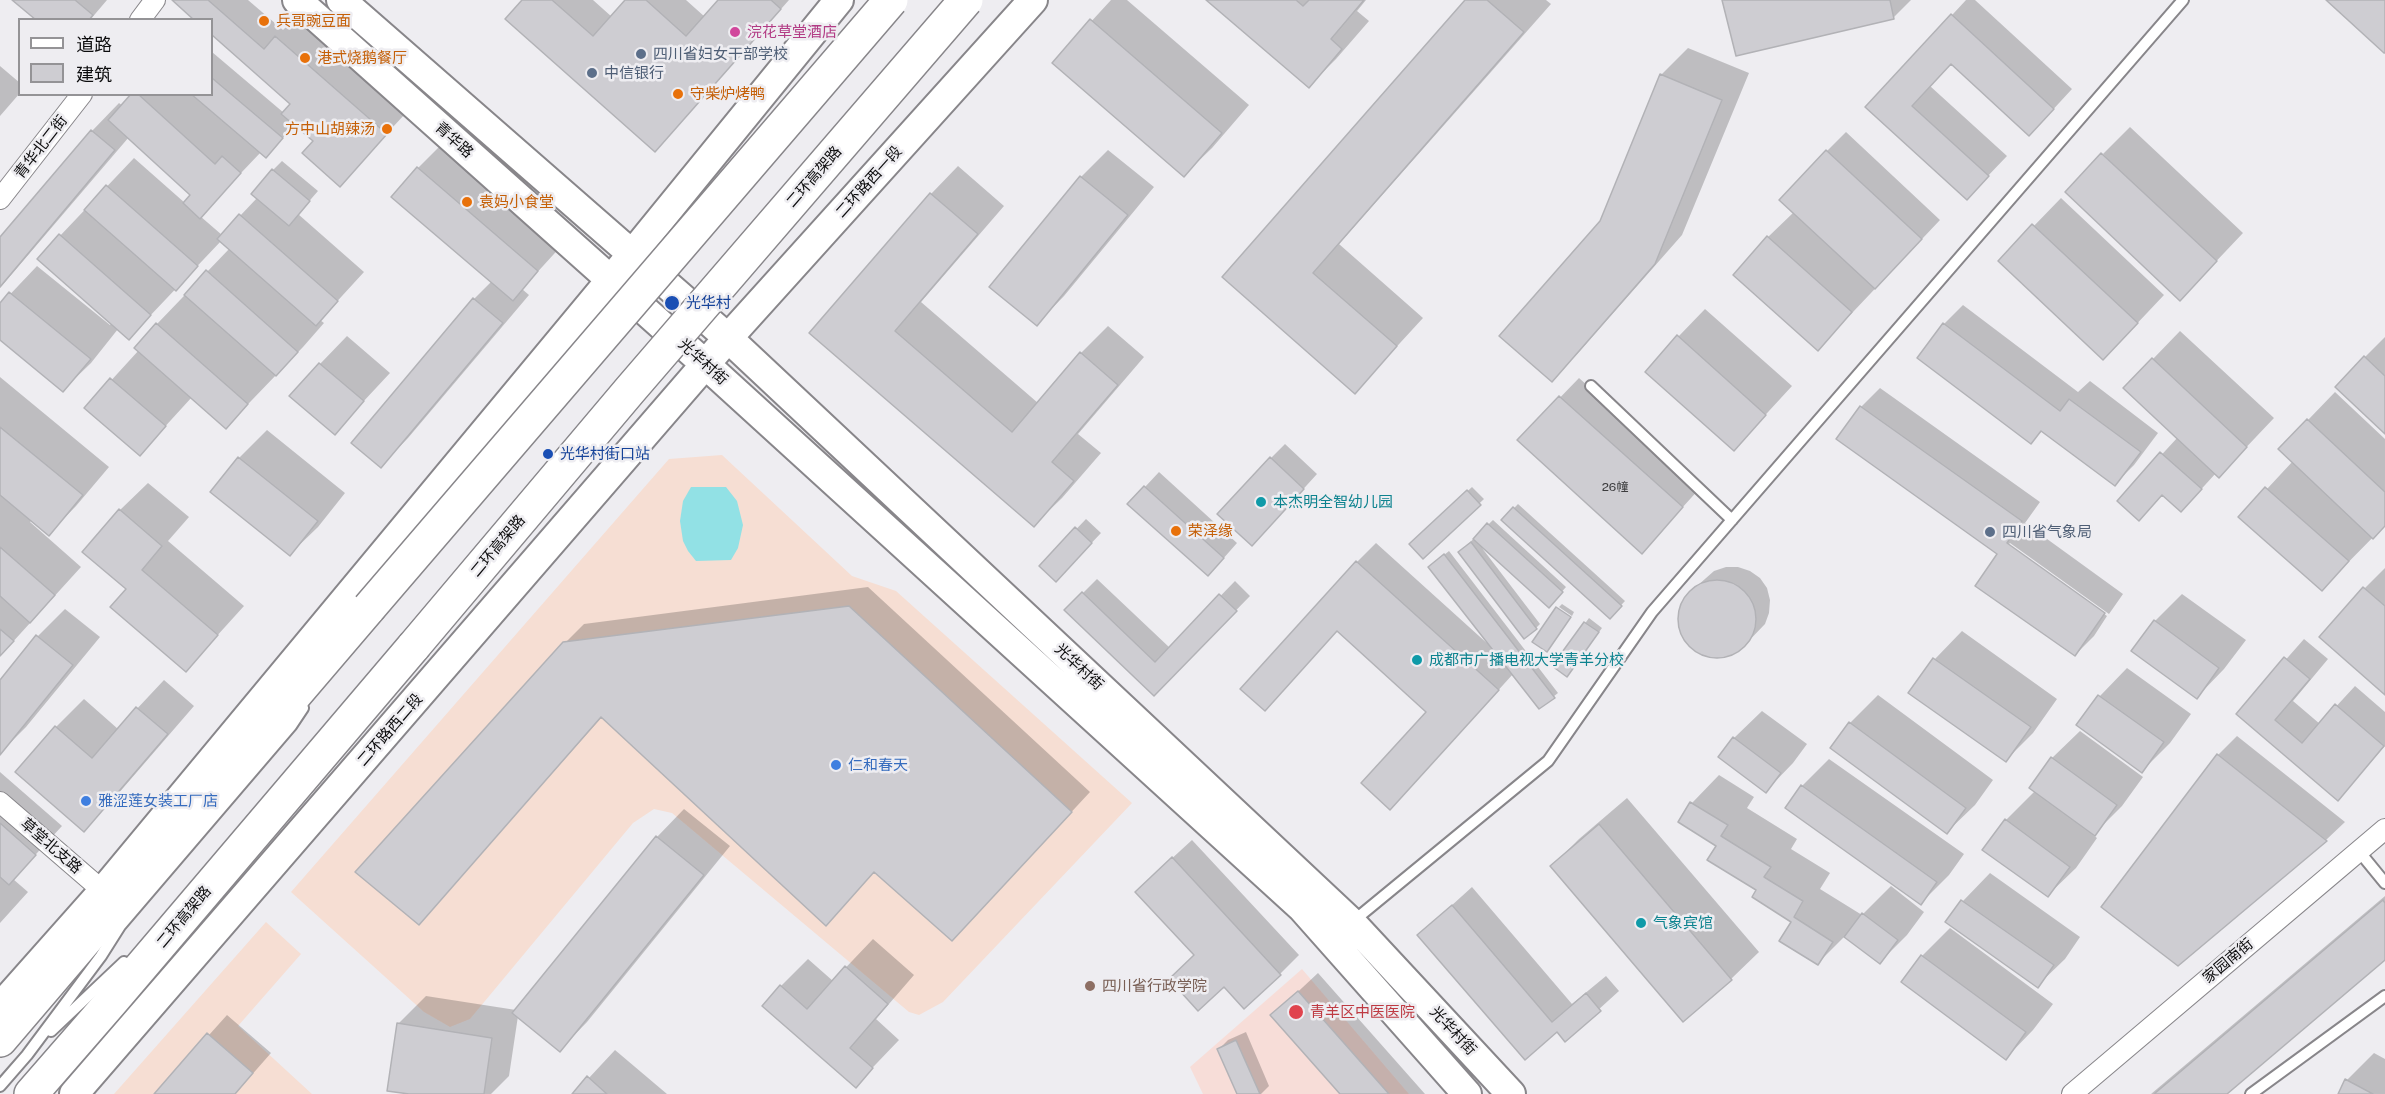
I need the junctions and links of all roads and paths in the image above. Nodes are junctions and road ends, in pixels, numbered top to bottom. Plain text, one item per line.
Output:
1 (155, 0) edge
2 (297, 0) edge
3 (341, 0) edge
4 (839, 0) edge
5 (891, 0) edge
6 (966, 0) edge
7 (1033, 0) edge
8 (2183, 0) edge
9 (142, 18) edge
10 (80, 96) edge
11 (0, 199) edge
12 (633, 254) junction
13 (611, 280) junction
14 (728, 338) junction
15 (705, 364) junction
16 (1591, 386) dead end
17 (1732, 520) junction
18 (369, 608) junction
19 (414, 646) junction
20 (331, 725) dead end
21 (0, 802) edge
22 (2385, 829) edge
23 (2358, 850) junction
24 (2385, 883) edge
25 (103, 891) junction
26 (1341, 932) junction
27 (131, 955) dead end
28 (2385, 996) edge
29 (0, 1007) edge
30 (13, 1047) edge
31 (0, 1086) edge
32 (31, 1094) edge
33 (74, 1094) edge
34 (1467, 1094) edge
35 (1511, 1094) edge
36 (2072, 1094) edge
37 (2251, 1094) edge

1 - 9 street
2 - 13 main road, 青华路
3 - 12 main road, 青华路
4 - 12 main road
5 - 18 highway, bridge
6 - 19 highway, 二环高架路, bridge
7 - 14 main road, 二环路西一段
8 - 17 lane
10 - 11 street, 青华北二街
12 - 13 main road
12 - 14 main road, 光华村街
13 - 15 main road, 光华村街
13 - 25 main road
14 - 15 main road, 二环路西一段
14 - 26 main road, 光华村街
15 - 26 main road, 光华村街
15 - 33 main road, 二环路西二段
16 - 17 lane
17 - 26 lane
18 - 30 highway
18 - 30 lane
19 - 20 lane
19 - 32 highway, 二环高架路
21 - 25 street, 草堂北支路
22 - 23 street, 家园南街
23 - 24 lane
23 - 36 street, 家园南街
25 - 29 main road
26 - 34 main road, 光华村街
26 - 35 main road, 光华村街
27 - 30 lane
28 - 37 lane
30 - 31 lane

